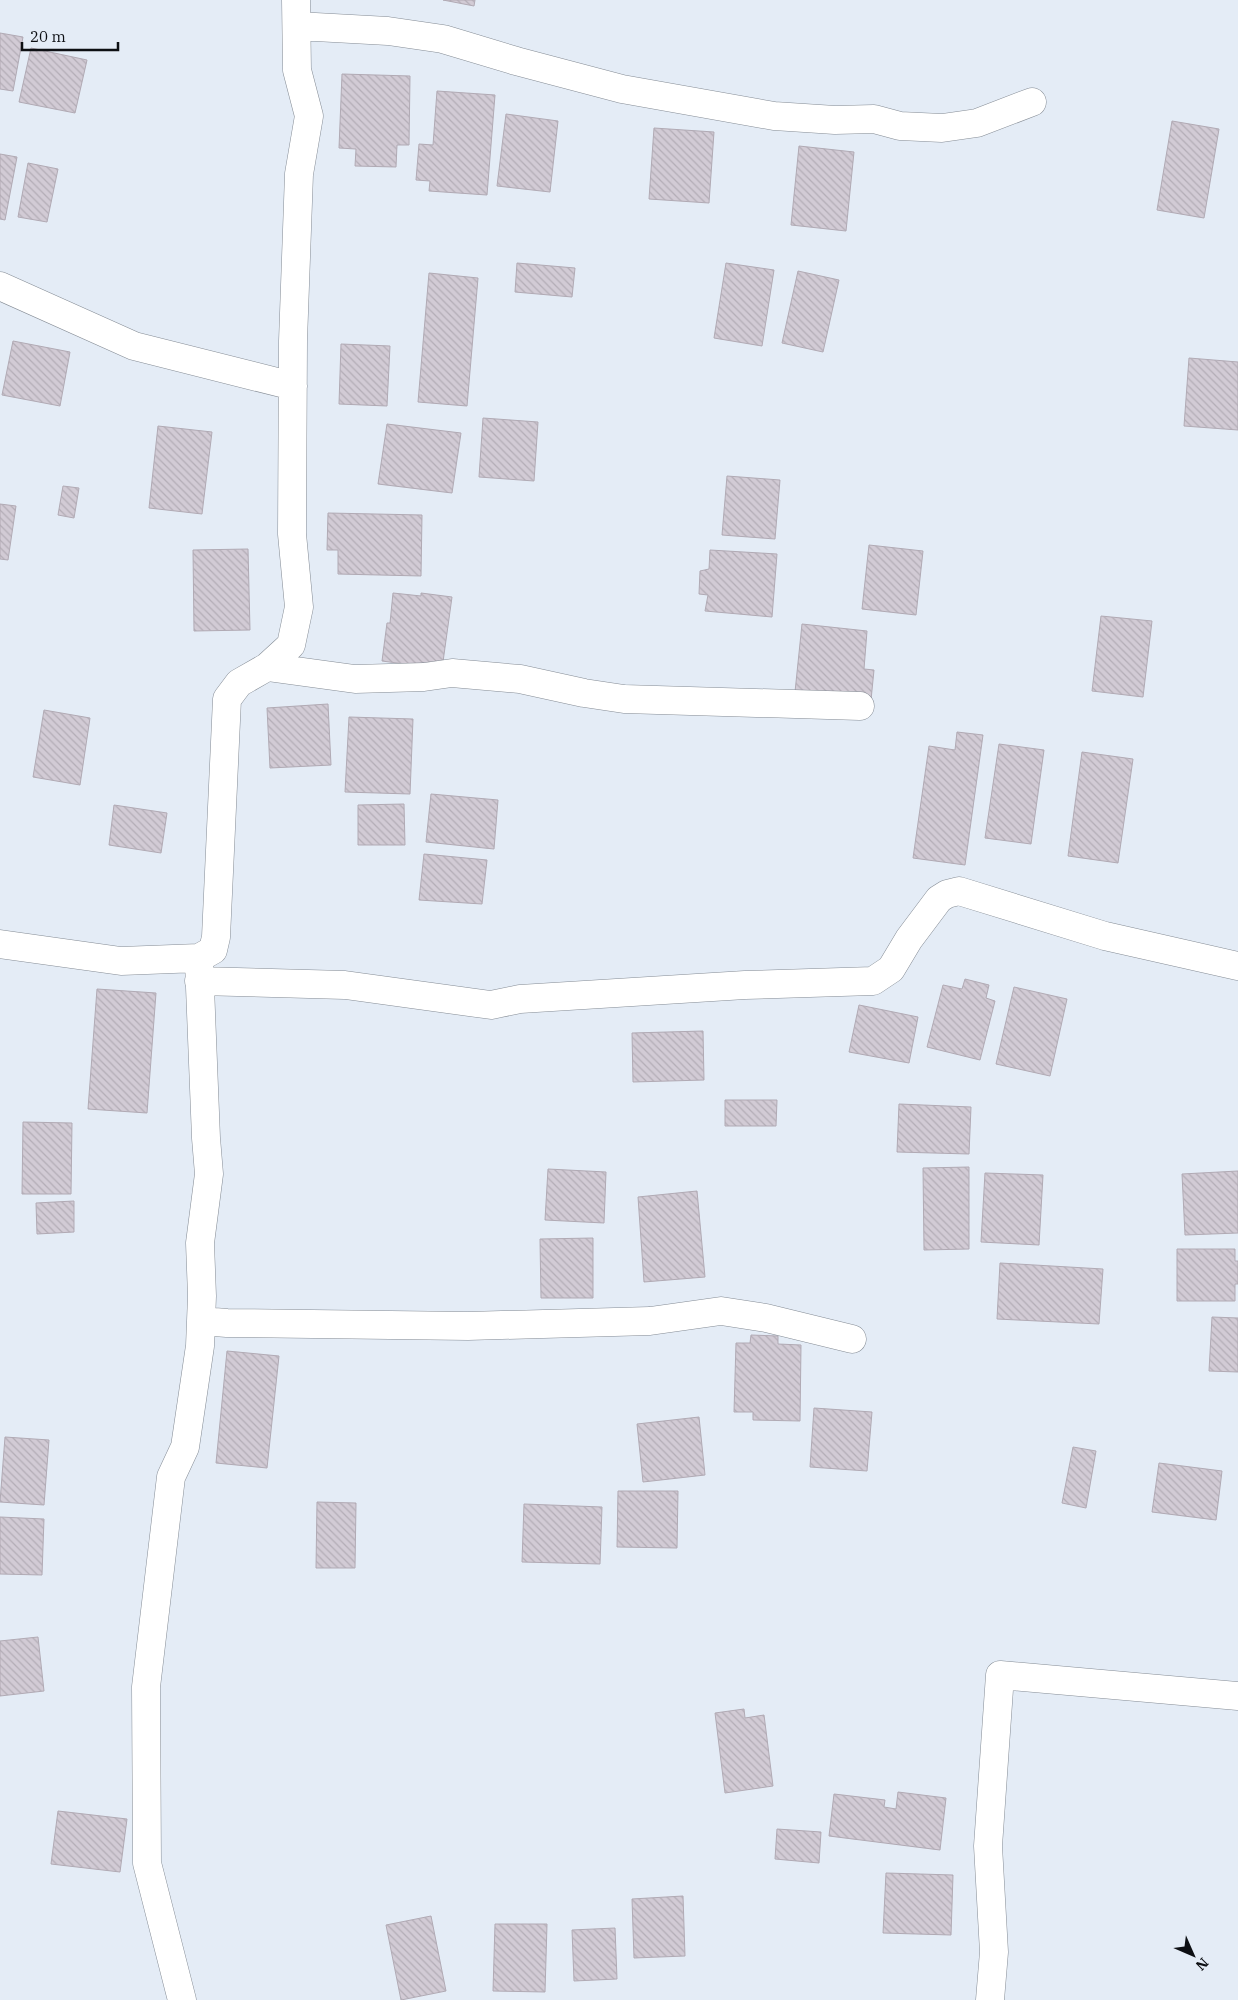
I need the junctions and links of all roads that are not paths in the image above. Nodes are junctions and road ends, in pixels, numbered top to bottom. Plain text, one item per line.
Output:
1 (296, 13) edge
2 (1032, 102) dead end
3 (0, 286) edge
4 (292, 386) junction
5 (267, 667) junction
6 (860, 706) dead end
7 (0, 944) edge
8 (1238, 966) edge
9 (199, 970) junction
10 (201, 1321) junction
11 (852, 1339) dead end
12 (1238, 1696) edge
13 (182, 2000) edge
14 (990, 2000) edge

1 - 2 street
1 - 4 street
3 - 4 street
4 - 5 street
5 - 6 street
5 - 9 street
7 - 9 street
8 - 9 street
9 - 10 street
10 - 11 street
10 - 13 street
12 - 14 street

